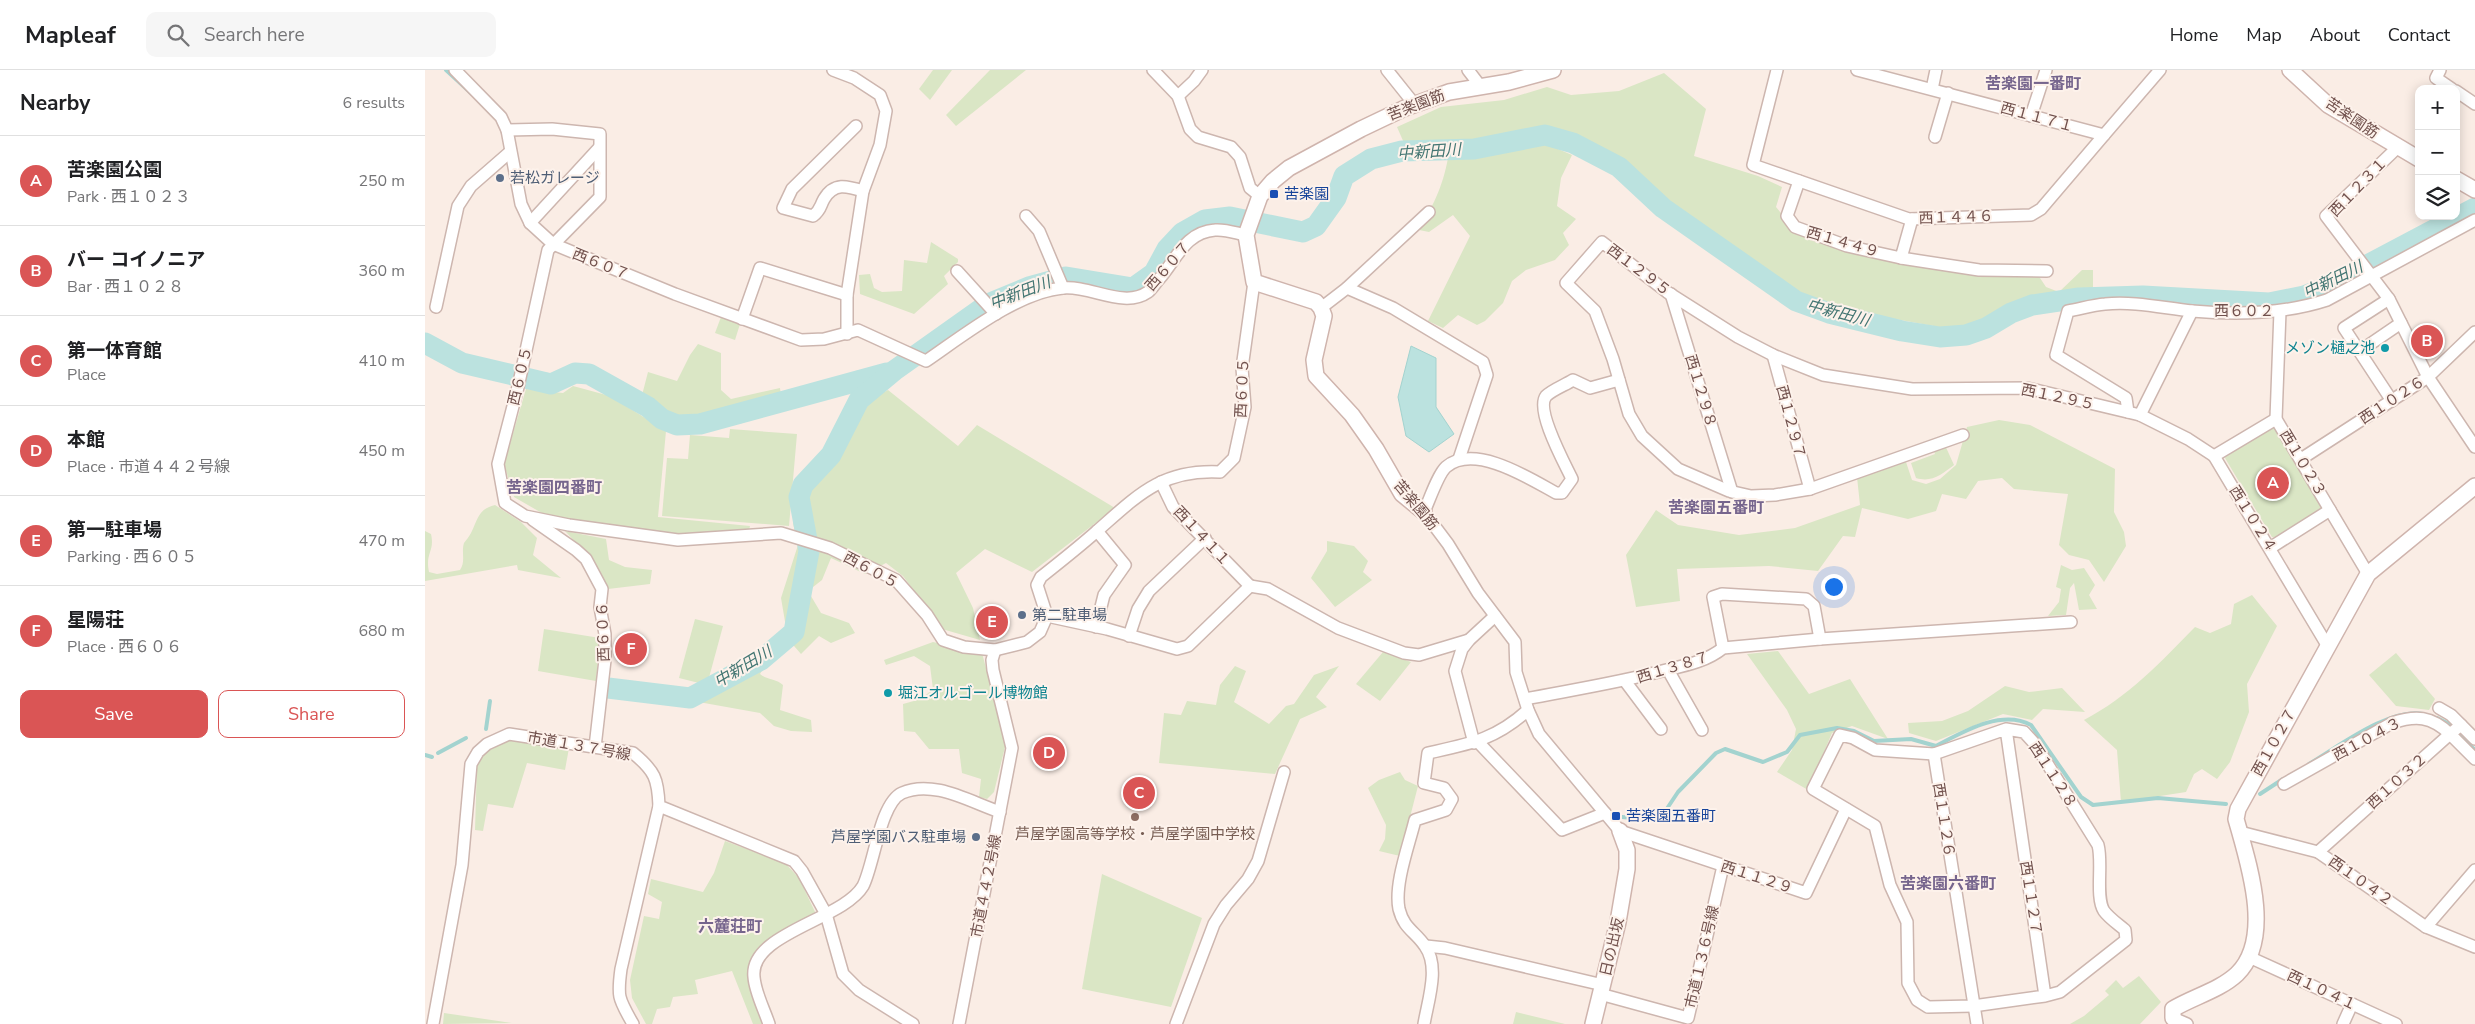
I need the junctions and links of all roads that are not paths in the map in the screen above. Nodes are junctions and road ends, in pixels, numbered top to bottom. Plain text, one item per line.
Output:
1 (455, 70) edge
2 (833, 70) edge
3 (1153, 70) edge
4 (1202, 70) edge
5 (1387, 70) edge
6 (1468, 70) edge
7 (1553, 70) edge
8 (1777, 70) edge
9 (1857, 70) edge
10 (1936, 70) edge
11 (2046, 70) edge
12 (2160, 70) edge
13 (2291, 70) edge
14 (2440, 70) edge
15 (854, 74) edge
16 (2446, 85) edge
17 (1481, 87) junction
18 (1932, 89) junction
19 (1948, 94) junction
20 (2460, 95) edge
21 (1178, 96) junction
22 (2475, 104) edge
23 (1415, 105) junction
24 (2031, 116) junction
25 (856, 126) dead end
26 (507, 130) junction
27 (2104, 135) junction
28 (1935, 137) dead end
29 (2398, 147) junction
30 (599, 148) junction
31 (510, 152) junction
32 (2415, 157) edge
33 (1799, 180) junction
34 (2460, 181) edge
35 (2475, 190) edge
36 (863, 191) junction
37 (1261, 196) junction
38 (1429, 212) dead end
39 (1026, 216) dead end
40 (1912, 219) junction
41 (2475, 220) edge
42 (530, 223) junction
43 (1249, 225) junction
44 (553, 244) junction
45 (1901, 258) junction
46 (957, 270) dead end
47 (2047, 271) dead end
48 (2372, 276) junction
49 (1060, 281) junction
50 (1254, 282) junction
51 (1347, 288) junction
52 (1667, 292) junction
53 (847, 295) junction
54 (2389, 299) junction
55 (436, 306) dead end
56 (1321, 308) junction
57 (2193, 311) junction
58 (2280, 311) junction
59 (995, 312) junction
60 (742, 319) junction
61 (2401, 323) junction
62 (2475, 332) edge
63 (847, 334) junction
64 (2360, 351) junction
65 (1773, 355) junction
66 (2428, 377) junction
67 (1619, 380) junction
68 (2392, 401) junction
69 (2128, 412) junction
70 (2140, 415) junction
71 (2276, 419) junction
72 (1963, 435) dead end
73 (2475, 447) edge
74 (2214, 456) junction
75 (1459, 459) junction
76 (2301, 459) junction
77 (1161, 482) junction
78 (2475, 486) edge
79 (1810, 489) junction
80 (1732, 492) junction
81 (2330, 510) junction
82 (1424, 512) junction
83 (525, 516) junction
84 (1097, 531) junction
85 (1205, 538) junction
86 (2270, 548) junction
87 (2368, 574) junction
88 (1250, 586) junction
89 (1047, 616) junction
90 (1495, 616) junction
91 (2071, 622) dead end
92 (1096, 627) junction
93 (1129, 636) junction
94 (1820, 639) junction
95 (1469, 640) junction
96 (2327, 645) junction
97 (1723, 648) junction
98 (995, 650) junction
99 (1668, 670) junction
100 (1625, 681) junction
101 (1526, 705) junction
102 (2439, 708) dead end
103 (2461, 725) junction
104 (1661, 729) dead end
105 (2005, 729) junction
106 (1702, 730) dead end
107 (2450, 734) junction
108 (2475, 739) edge
109 (1476, 742) junction
110 (595, 746) junction
111 (1933, 754) junction
112 (2475, 759) edge
113 (1284, 772) dead end
114 (2284, 784) dead end
115 (659, 806) junction
116 (1846, 809) junction
117 (1000, 812) junction
118 (1605, 814) junction
119 (1620, 831) junction
120 (2240, 832) junction
121 (2318, 852) junction
122 (1723, 866) junction
123 (2475, 870) edge
124 (826, 914) junction
125 (2426, 927) junction
126 (1425, 946) junction
127 (2475, 947) edge
128 (2249, 957) junction
129 (1601, 990) junction
130 (2045, 996) junction
131 (2352, 1004) junction
132 (1973, 1006) junction
133 (2180, 1021) edge
134 (433, 1024) edge
135 (633, 1024) edge
136 (769, 1024) edge
137 (913, 1024) edge
138 (959, 1024) edge
139 (1176, 1024) edge
140 (1424, 1024) edge
141 (1593, 1024) edge
142 (1977, 1024) edge
143 (2343, 1024) edge
144 (2396, 1024) edge

1 - 26 street, 西６０７
2 - 15 street
3 - 21 street
4 - 21 street
5 - 23 street
6 - 17 street
7 - 17 street, 苦楽園筋
8 - 33 street, 西１４４６
9 - 18 street, 西１１７１
10 - 18 street
11 - 24 street
12 - 27 street
13 - 29 street, 苦楽園筋
14 - 16 street
15 - 36 street
17 - 23 street, 苦楽園筋
18 - 19 street, 西１１７１
19 - 24 street, 西１１７１
19 - 28 street
20 - 22 street
21 - 37 street
23 - 37 street, 苦楽園筋
24 - 27 street, 西１１７１
25 - 36 street
26 - 30 street
26 - 31 street, 西６０７
27 - 40 street, 西１４４６
29 - 32 street, 苦楽園筋
29 - 48 street, 西１２３１
30 - 42 street
30 - 44 street
31 - 42 street, 西６０７
31 - 55 street
33 - 40 street, 西１４４６
33 - 45 street, 西１４４９
34 - 35 street
36 - 53 street
37 - 43 street, 苦楽園筋
38 - 51 street
39 - 49 street
40 - 45 street
41 - 48 street, 西６０２
42 - 44 street, 西６０７
43 - 49 street, 西６０７
43 - 50 street
44 - 60 street, 西６０７
44 - 83 street, 西６０５
45 - 47 street
46 - 59 street
48 - 54 street, 西１２３１
48 - 58 street, 西６０２
49 - 59 street, 西６０７
50 - 56 street
50 - 77 street, 西６０５
51 - 56 street
51 - 75 street
52 - 65 street, 西１２９５
52 - 67 street, 西１２９５
52 - 80 street, 西１２９８
53 - 60 street
53 - 63 street
54 - 61 street, 西１２３１
54 - 64 street
56 - 82 street, 苦楽園筋
57 - 58 street, 西６０２
57 - 69 street
57 - 70 street, 西６０２
58 - 71 street, 西１０２３
59 - 63 street, 西６０７
60 - 63 street, 西６０７
61 - 64 street
61 - 66 street, 西１２３１
62 - 66 street, 西１０２６
64 - 68 street
65 - 69 street, 西１２９５
65 - 79 street, 西１２９７
66 - 68 street, 西１０２６
66 - 73 street, 西１２３１
67 - 75 street
67 - 80 street, 西１２９５
68 - 76 street, 西１０２６
69 - 70 street, 西１２９５
70 - 74 street
71 - 74 street
71 - 76 street, 西１０２３
72 - 79 street, 西１２９５
74 - 86 street, 西１０２４
75 - 82 street
76 - 81 street, 西１０２３
77 - 84 street, 西６０５
77 - 85 street, 西１４１１
78 - 87 street, 西１０２７
79 - 80 street, 西１２９５
81 - 86 street
81 - 87 street, 西１０２３
82 - 90 street, 苦楽園筋
83 - 98 street, 西６０５
83 - 110 street, 西６０６
84 - 89 street, 西６０５
84 - 92 street
85 - 88 street, 西１４１１
85 - 93 street
86 - 96 street, 西１０２４
87 - 96 street, 西１０２７
88 - 93 street
88 - 95 street
89 - 92 street
89 - 98 street, 西６０５
90 - 95 street
90 - 101 street, 苦楽園筋
91 - 94 street, 西１３８７
92 - 93 street
94 - 97 street, 西１３８７
94 - 97 street
95 - 109 street
96 - 120 street, 西１０２７
97 - 99 street, 西１３８７
98 - 117 street, 市道４４２号線
99 - 100 street, 西１３８７
99 - 106 street
100 - 101 street, 西１３８７
100 - 104 street
101 - 109 street
101 - 118 street, 苦楽園筋
102 - 103 street
103 - 107 street, 西１０３２
103 - 108 street
105 - 111 street
105 - 130 street, 西１１２７
105 - 130 street, 西１１２８
107 - 112 street
107 - 114 street, 西１０４３
107 - 121 street, 西１０３２
109 - 118 street
109 - 126 street
110 - 115 street, 市道１３７号線
110 - 134 street, 市道１３７号線
111 - 116 street
111 - 132 street, 西１１２６
113 - 139 street
115 - 124 street
115 - 135 street
116 - 122 street, 西１１２９
116 - 132 street
117 - 124 street
117 - 138 street, 市道４４２号線
118 - 119 street, 苦楽園筋
119 - 122 street, 西１１２９
119 - 129 street, 日の出坂
120 - 121 street, 西１０４２
120 - 128 street, 西１０２７
121 - 125 street, 西１０４２
122 - 129 street, 市道１３６号線
123 - 125 street
124 - 136 street
124 - 137 street
125 - 127 street, 西１０４２
126 - 129 street, 市道１３６号線
126 - 140 street
128 - 131 street, 西１０４１
128 - 133 street, 西１０２７
129 - 141 street, 日の出坂
130 - 132 street
131 - 143 street
131 - 144 street, 西１０４１
132 - 142 street, 西１１２６

